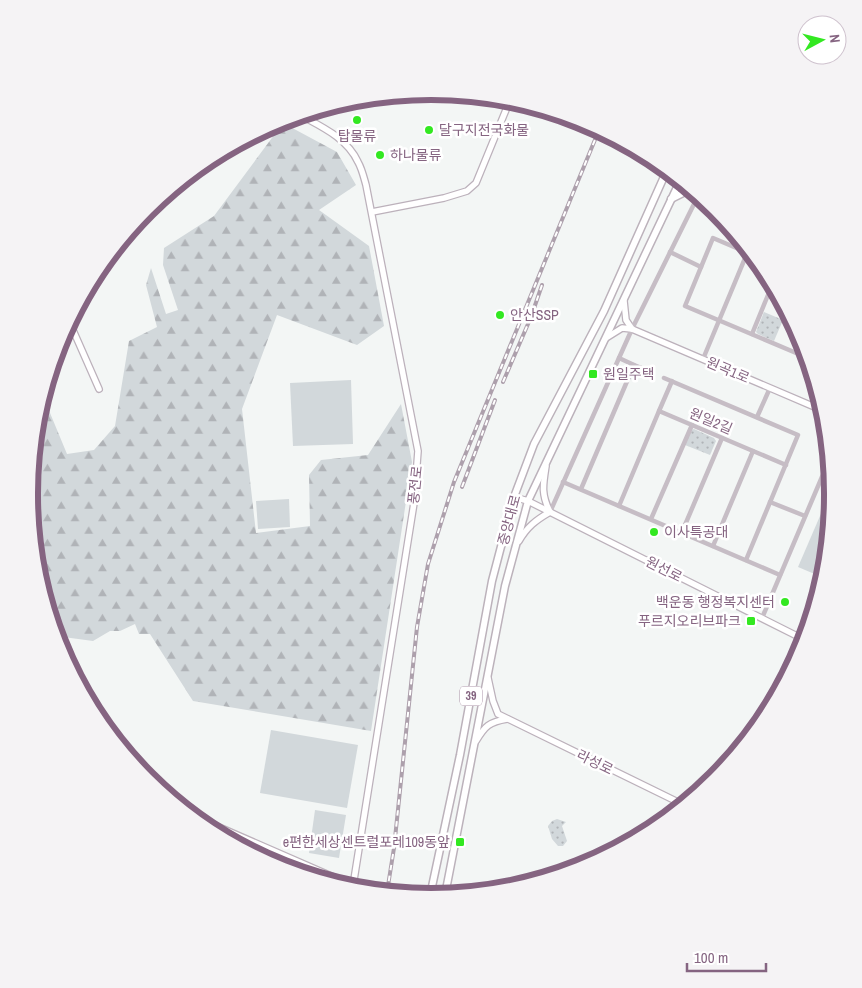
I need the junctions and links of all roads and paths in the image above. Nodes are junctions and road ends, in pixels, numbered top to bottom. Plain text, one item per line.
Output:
1 (507, 108) edge
2 (308, 120) edge
3 (665, 177) edge
4 (677, 187) edge
5 (684, 193) edge
6 (670, 199) junction
7 (695, 202) edge
8 (372, 212) junction
9 (738, 248) edge
10 (670, 252) junction
11 (747, 260) edge
12 (701, 267) junction
13 (772, 297) edge
14 (624, 301) junction
15 (719, 320) junction
16 (632, 328) junction
17 (74, 329) edge
18 (752, 334) junction
19 (605, 338) junction
20 (799, 354) edge
21 (619, 358) junction
22 (703, 359) junction
23 (634, 365) junction
24 (649, 371) dead end
25 (664, 378) dead end
26 (672, 381) junction
27 (770, 388) junction
28 (99, 389) dead end
29 (815, 407) edge
30 (659, 411) junction
31 (757, 417) junction
32 (692, 425) junction
33 (722, 438) junction
34 (753, 451) junction
35 (547, 460) junction
36 (786, 465) junction
37 (824, 472) edge
38 (563, 482) junction
39 (581, 489) junction
40 (514, 497) junction
41 (528, 501) junction
42 (770, 502) junction
43 (619, 506) junction
44 (550, 512) junction
45 (806, 516) junction
46 (651, 520) junction
47 (682, 532) junction
48 (516, 546) junction
49 (713, 546) junction
50 (746, 560) junction
51 (780, 575) junction
52 (762, 618) junction
53 (798, 636) edge
54 (488, 678) junction
55 (506, 719) junction
56 (475, 744) junction
57 (677, 801) edge
58 (228, 831) edge
59 (317, 870) edge
60 (448, 878) junction
61 (353, 880) edge
62 (446, 887) edge
63 (450, 887) edge
64 (432, 888) edge

1 - 8 street
2 - 8 street, 풍전로
3 - 40 main road, 중앙대로 / 39
4 - 6 main road, 39
5 - 6 main road
6 - 14 main road, 39
7 - 10 street
8 - 61 street, 풍전로
9 - 12 street
10 - 12 street
10 - 16 street
11 - 15 street
12 - 15 street
13 - 18 street
14 - 16 street
14 - 19 main road, 39
15 - 18 street
15 - 22 street
16 - 19 street
16 - 21 street
16 - 22 street, 원곡1로
17 - 28 street
18 - 20 street
19 - 35 main road, 39
21 - 23 street
21 - 38 street
22 - 27 street, 원곡1로
23 - 24 street
23 - 39 street
25 - 26 street
26 - 30 street
26 - 31 street
27 - 29 street, 원곡1로
27 - 31 street
30 - 32 street, 원일2길
30 - 43 street
31 - 36 street
32 - 33 street, 원일2길
32 - 46 street
33 - 34 street, 원일2길
33 - 47 street
34 - 36 street, 원일2길
34 - 49 street
35 - 41 main road, 39
35 - 44 street
36 - 42 street
37 - 45 street
38 - 39 street
38 - 44 street
39 - 43 street
40 - 41 street, 원선로
40 - 64 main road, 중앙대로 / 39
41 - 44 street, 원선로
41 - 48 main road, 39
42 - 45 street
42 - 50 street
43 - 46 street
44 - 48 street
44 - 52 street, 원선로
45 - 51 street
46 - 47 street
47 - 49 street
48 - 54 main road, 39
49 - 50 street
50 - 51 street
51 - 52 street
52 - 53 street, 원선로
54 - 55 street
54 - 56 main road, 39
55 - 56 street
55 - 57 street, 라성로
56 - 60 main road, 39
58 - 59 street
60 - 62 main road, 39
60 - 63 main road

